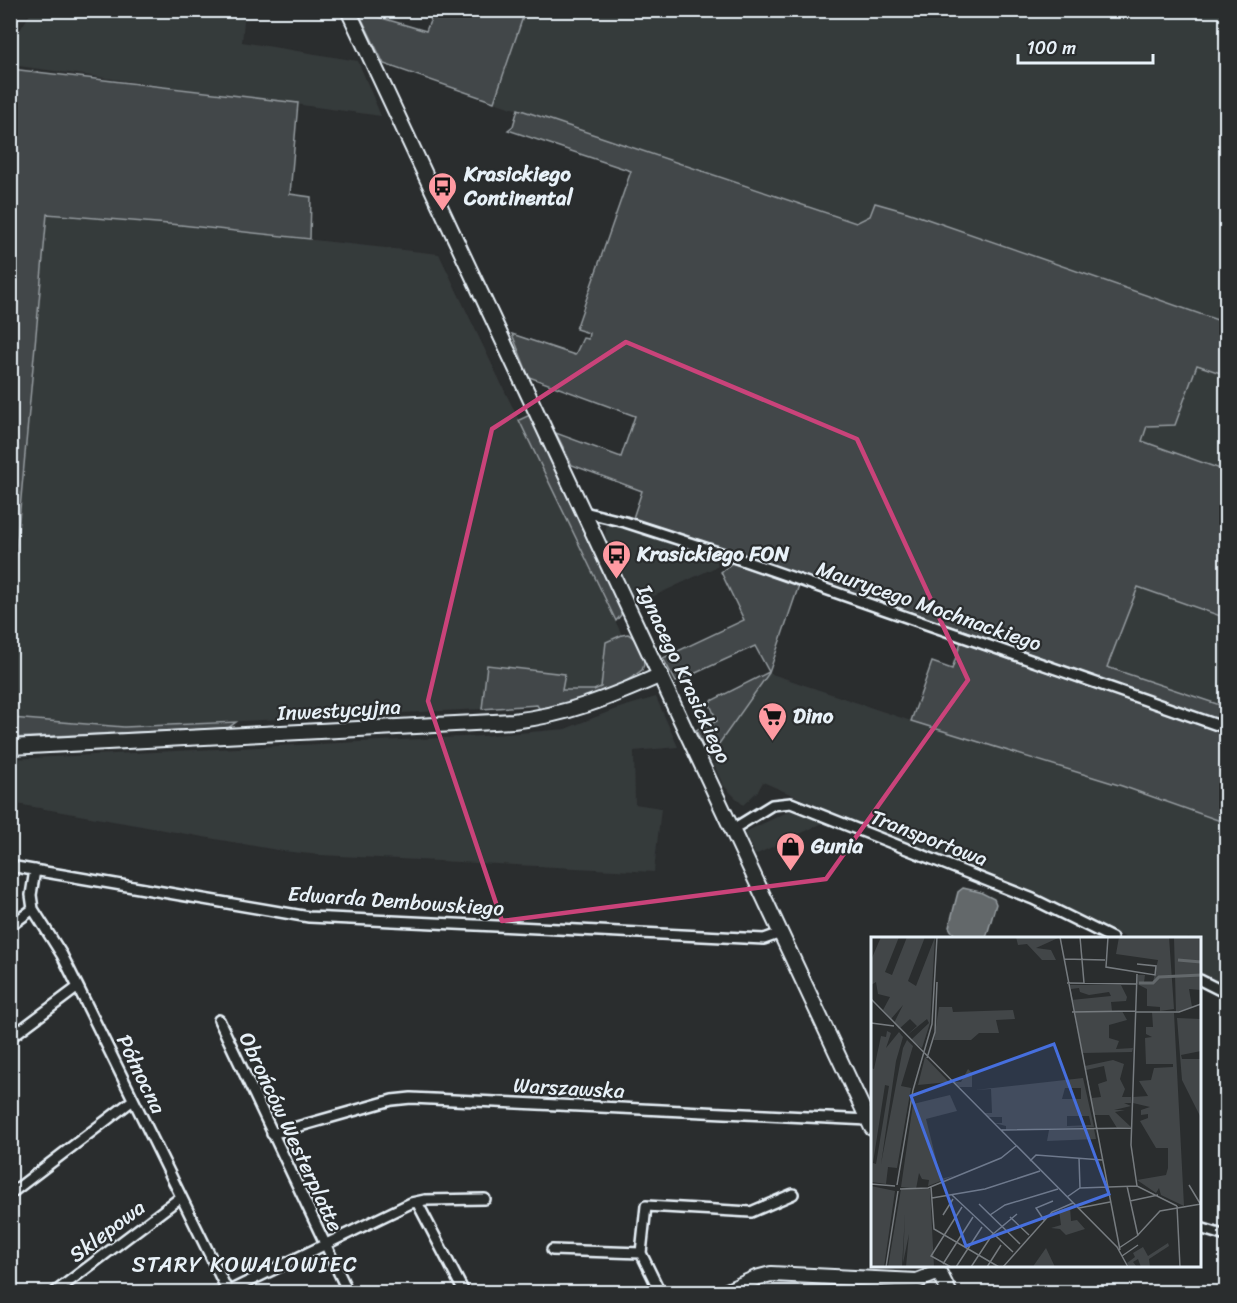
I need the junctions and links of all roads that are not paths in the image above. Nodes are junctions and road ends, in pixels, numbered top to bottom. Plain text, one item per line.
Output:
1 (348, 10) edge
2 (584, 512) junction
3 (661, 675) junction
4 (1227, 728) edge
5 (10, 747) edge
6 (733, 829) junction
7 (10, 866) edge
8 (35, 870) junction
9 (33, 909) junction
10 (10, 926) edge
11 (782, 933) junction
12 (1108, 937) edge
13 (1201, 980) edge
14 (78, 987) junction
15 (1227, 993) edge
16 (219, 1020) dead end
17 (10, 1038) edge
18 (133, 1100) junction
19 (871, 1124) edge
20 (272, 1134) junction
21 (10, 1194) edge
22 (792, 1194) dead end
23 (181, 1197) junction
24 (485, 1199) dead end
25 (417, 1202) junction
26 (1201, 1228) edge
27 (1227, 1236) edge
28 (324, 1245) junction
29 (552, 1250) dead end
30 (641, 1253) junction
31 (938, 1269) edge
32 (228, 1292) edge
33 (55, 1293) edge
34 (348, 1293) edge
35 (464, 1293) edge
36 (660, 1293) edge
37 (725, 1293) edge
38 (949, 1293) edge

1 - 2 street, Ignacego Krasickiego
2 - 3 street, Ignacego Krasickiego
2 - 4 street, Maurycego Mochnackiego
3 - 5 street, Inwestycyjna
3 - 6 street, Ignacego Krasickiego
6 - 11 street, Ignacego Krasickiego
6 - 12 street, Transportowa
7 - 8 street, Edwarda Dembowskiego
8 - 9 street
8 - 11 street, Edwarda Dembowskiego
9 - 10 street
9 - 14 street, Północna
11 - 19 street, Ignacego Krasickiego
13 - 15 street
14 - 17 street
14 - 18 street, Północna
16 - 20 street, Obrońców Westerplatte
18 - 21 street
18 - 23 street, Północna
19 - 20 street, Warszawska
20 - 28 street, Obrońców Westerplatte
22 - 30 street
23 - 32 street, Północna
23 - 33 street, Sklepowa
24 - 25 street
25 - 28 street
25 - 35 street
26 - 27 street
28 - 32 street
28 - 34 street, Obrońców Westerplatte
29 - 30 street
30 - 36 street
31 - 37 street
31 - 38 street

